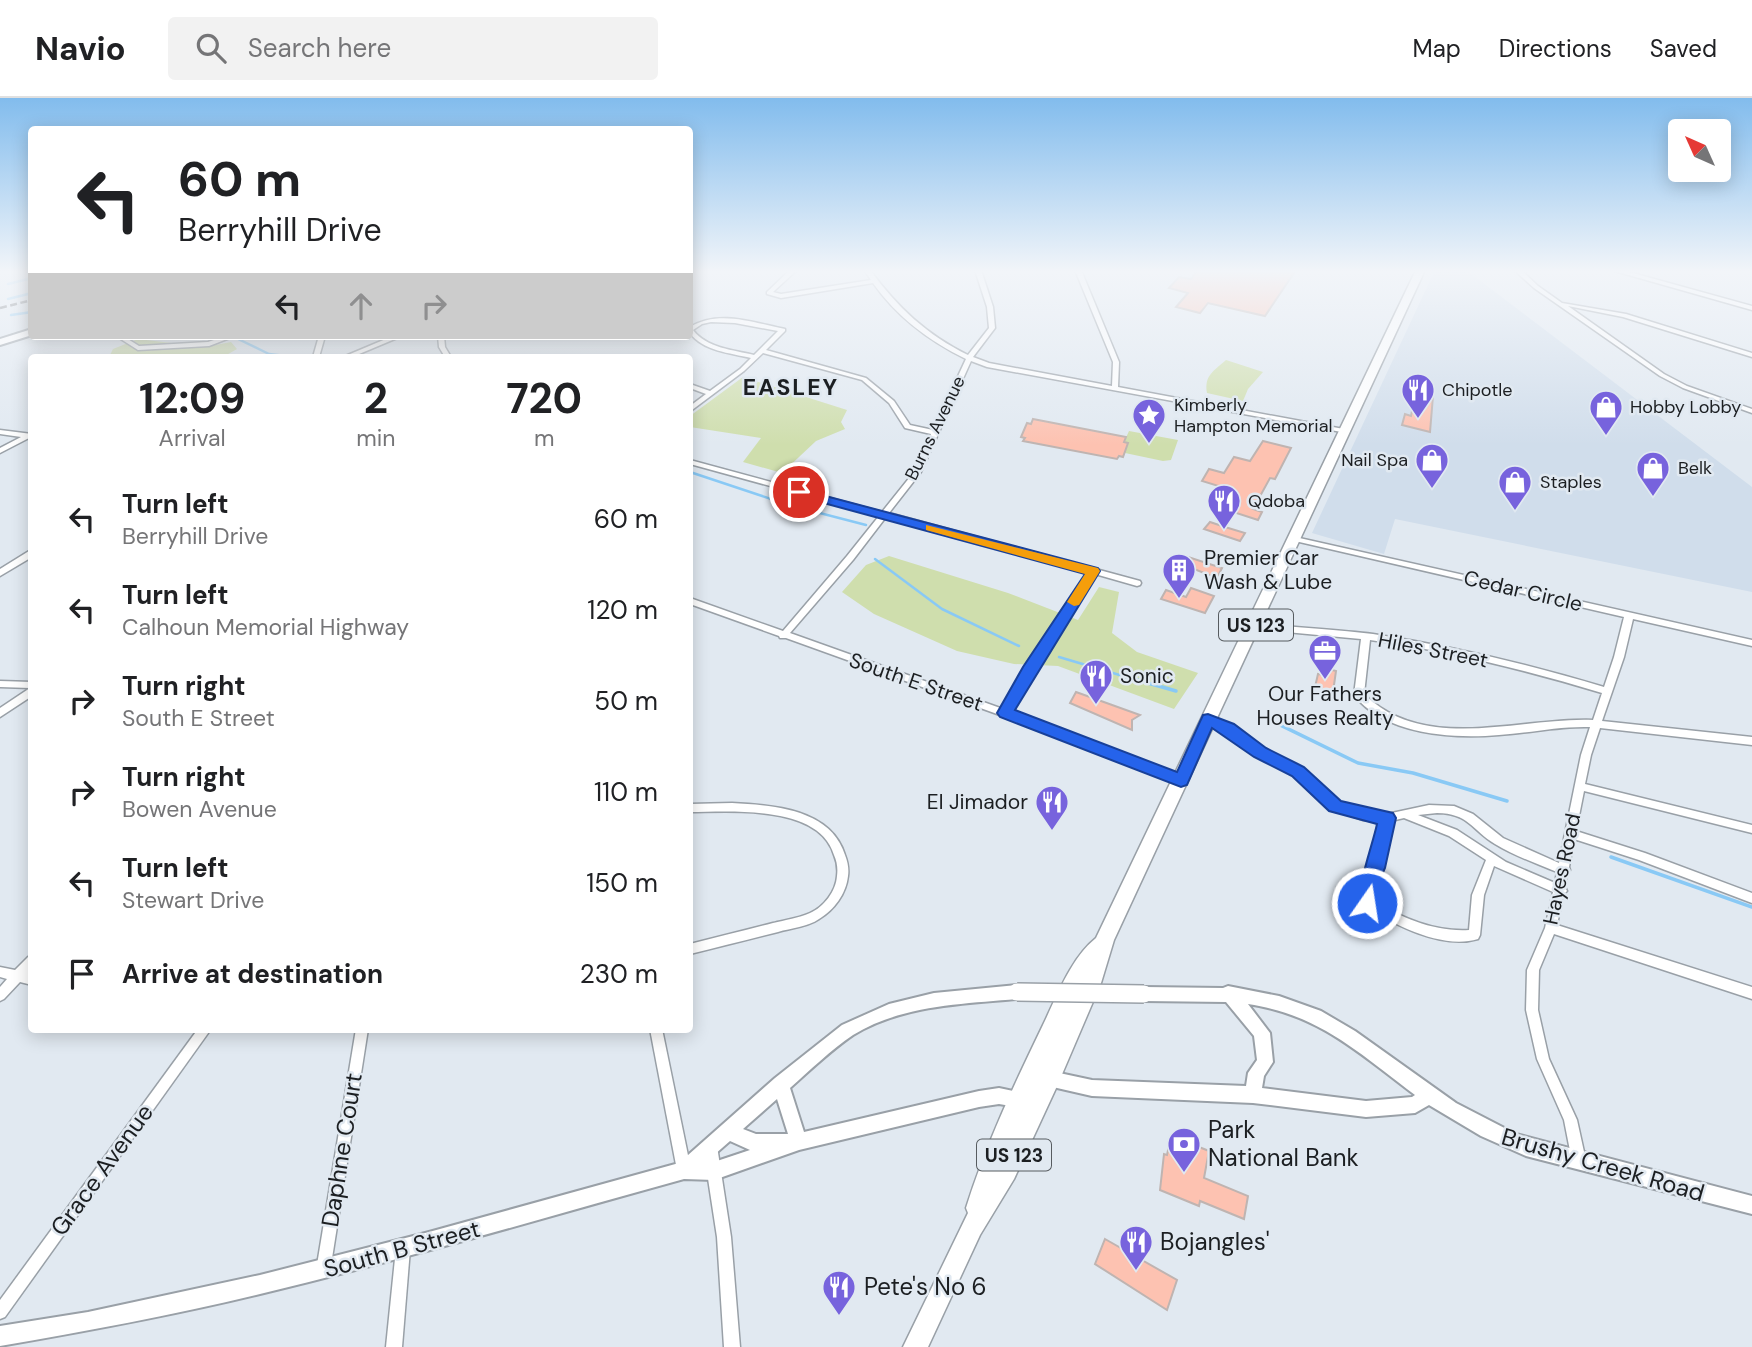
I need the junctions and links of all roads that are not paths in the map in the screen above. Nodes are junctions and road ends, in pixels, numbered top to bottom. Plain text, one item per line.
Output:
1 (773, 328) edge
2 (915, 328) edge
3 (990, 328) edge
4 (1102, 328) edge
5 (1394, 328) edge
6 (1596, 328) edge
7 (1667, 328) edge
8 (28, 333) edge
9 (693, 335) edge
10 (125, 340) edge
11 (220, 340) edge
12 (389, 340) edge
13 (0, 342) edge
14 (762, 351) junction
15 (354, 354) edge
16 (1752, 355) edge
17 (755, 357) junction
18 (969, 359) junction
19 (693, 387) edge
20 (1115, 388) junction
21 (711, 393) junction
22 (693, 407) edge
23 (1752, 411) edge
24 (1347, 431) junction
25 (0, 432) edge
26 (936, 433) junction
27 (28, 436) edge
28 (28, 437) edge
29 (0, 451) edge
30 (693, 463) edge
31 (884, 515) junction
32 (1295, 539) junction
33 (28, 556) edge
34 (1093, 571) junction
35 (0, 573) edge
36 (1137, 583) dead end
37 (693, 602) edge
38 (1629, 616) junction
39 (1255, 626) junction
40 (783, 636) junction
41 (1366, 637) junction
42 (1752, 643) edge
43 (0, 684) edge
44 (28, 685) edge
45 (1608, 691) junction
46 (28, 694) edge
47 (0, 713) edge
48 (1005, 713) junction
49 (1208, 719) junction
50 (1595, 726) junction
51 (1752, 741) edge
52 (1181, 780) junction
53 (1578, 786) junction
54 (693, 808) edge
55 (1404, 814) junction
56 (1387, 818) junction
57 (1752, 829) edge
58 (1572, 834) junction
59 (1492, 858) junction
60 (1565, 870) junction
61 (1561, 891) junction
62 (1752, 898) edge
63 (1551, 928) junction
64 (1105, 940) junction
65 (693, 948) edge
66 (28, 965) edge
67 (0, 972) edge
68 (17, 976) junction
69 (28, 978) edge
70 (1017, 992) joint
71 (1228, 993) junction
72 (1752, 993) edge
73 (1144, 994) joint
74 (0, 995) edge
75 (202, 1033) edge
76 (361, 1033) edge
77 (657, 1033) edge
78 (1050, 1079) junction
79 (782, 1084) junction
80 (1253, 1095) junction
81 (1429, 1095) junction
82 (1017, 1099) junction
83 (730, 1129) junction
84 (799, 1142) junction
85 (709, 1146) junction
86 (1579, 1161) junction
87 (684, 1170) junction
88 (714, 1171) junction
89 (1752, 1205) edge
90 (972, 1227) junction
91 (403, 1250) junction
92 (323, 1271) junction
93 (0, 1312) edge
94 (0, 1336) edge
95 (394, 1347) edge
96 (732, 1347) edge
97 (915, 1347) edge

1 - 14 street
2 - 18 street
3 - 18 street, Burns Avenue
4 - 20 street
5 - 24 highway, US 123
6 - 23 street
7 - 16 street
8 - 13 main road
9 - 17 street
10 - 11 street
12 - 15 street
14 - 17 street
14 - 26 street
17 - 21 street
18 - 20 street
18 - 26 street, Burns Avenue
19 - 21 street
20 - 24 street
21 - 22 street
24 - 32 highway, US 123
25 - 27 street
26 - 31 street, Burns Avenue
28 - 29 street
30 - 31 street
31 - 34 street
31 - 40 street, Burns Avenue
32 - 38 street, Cedar Circle
32 - 39 highway, US 123
33 - 35 street
34 - 36 street
34 - 48 street
37 - 40 street, South E Street
38 - 42 street, Cedar Circle
38 - 45 street, Hayes Road
39 - 41 street, Hiles Street
39 - 49 highway, US 123
40 - 48 street, South E Street
41 - 45 street, Hiles Street
41 - 50 street
43 - 44 street
45 - 50 street, Hayes Road
46 - 47 street
48 - 52 street, South E Street
49 - 52 highway, US 123
49 - 56 street
50 - 51 street
50 - 53 street, Hayes Road
52 - 64 highway, US 123
53 - 57 street
53 - 58 street, Hayes Road
54 - 65 street
55 - 56 street
55 - 59 street
55 - 60 street
56 - 59 street
58 - 60 street, Hayes Road
58 - 62 street
59 - 61 street
60 - 61 street, Hayes Road
61 - 63 street, Hayes Road
63 - 72 street
63 - 86 street, Hayes Road
64 - 78 highway, US 123
64 - 82 highway, US 123
66 - 68 street
67 - 68 street
68 - 69 street
68 - 74 street
70 - 73 street, bridge
70 - 79 street
71 - 73 street, Brushy Creek Road
71 - 80 street
71 - 81 street, Brushy Creek Road
75 - 93 street, Grace Avenue
76 - 92 street, Daphne Court
77 - 87 street
78 - 80 street
78 - 90 highway, US 123
79 - 83 street
79 - 84 street
80 - 81 street
81 - 86 street, Brushy Creek Road
82 - 84 street, South B Street
82 - 90 highway, US 123
83 - 84 street, South B Street
83 - 85 street
84 - 88 street, South B Street
85 - 87 street
85 - 88 street
86 - 89 street, Brushy Creek Road
87 - 88 street, South B Street
87 - 91 street, South B Street
88 - 96 street
90 - 97 highway, US 123
91 - 92 street, South B Street
91 - 95 street
92 - 94 street, South B Street

